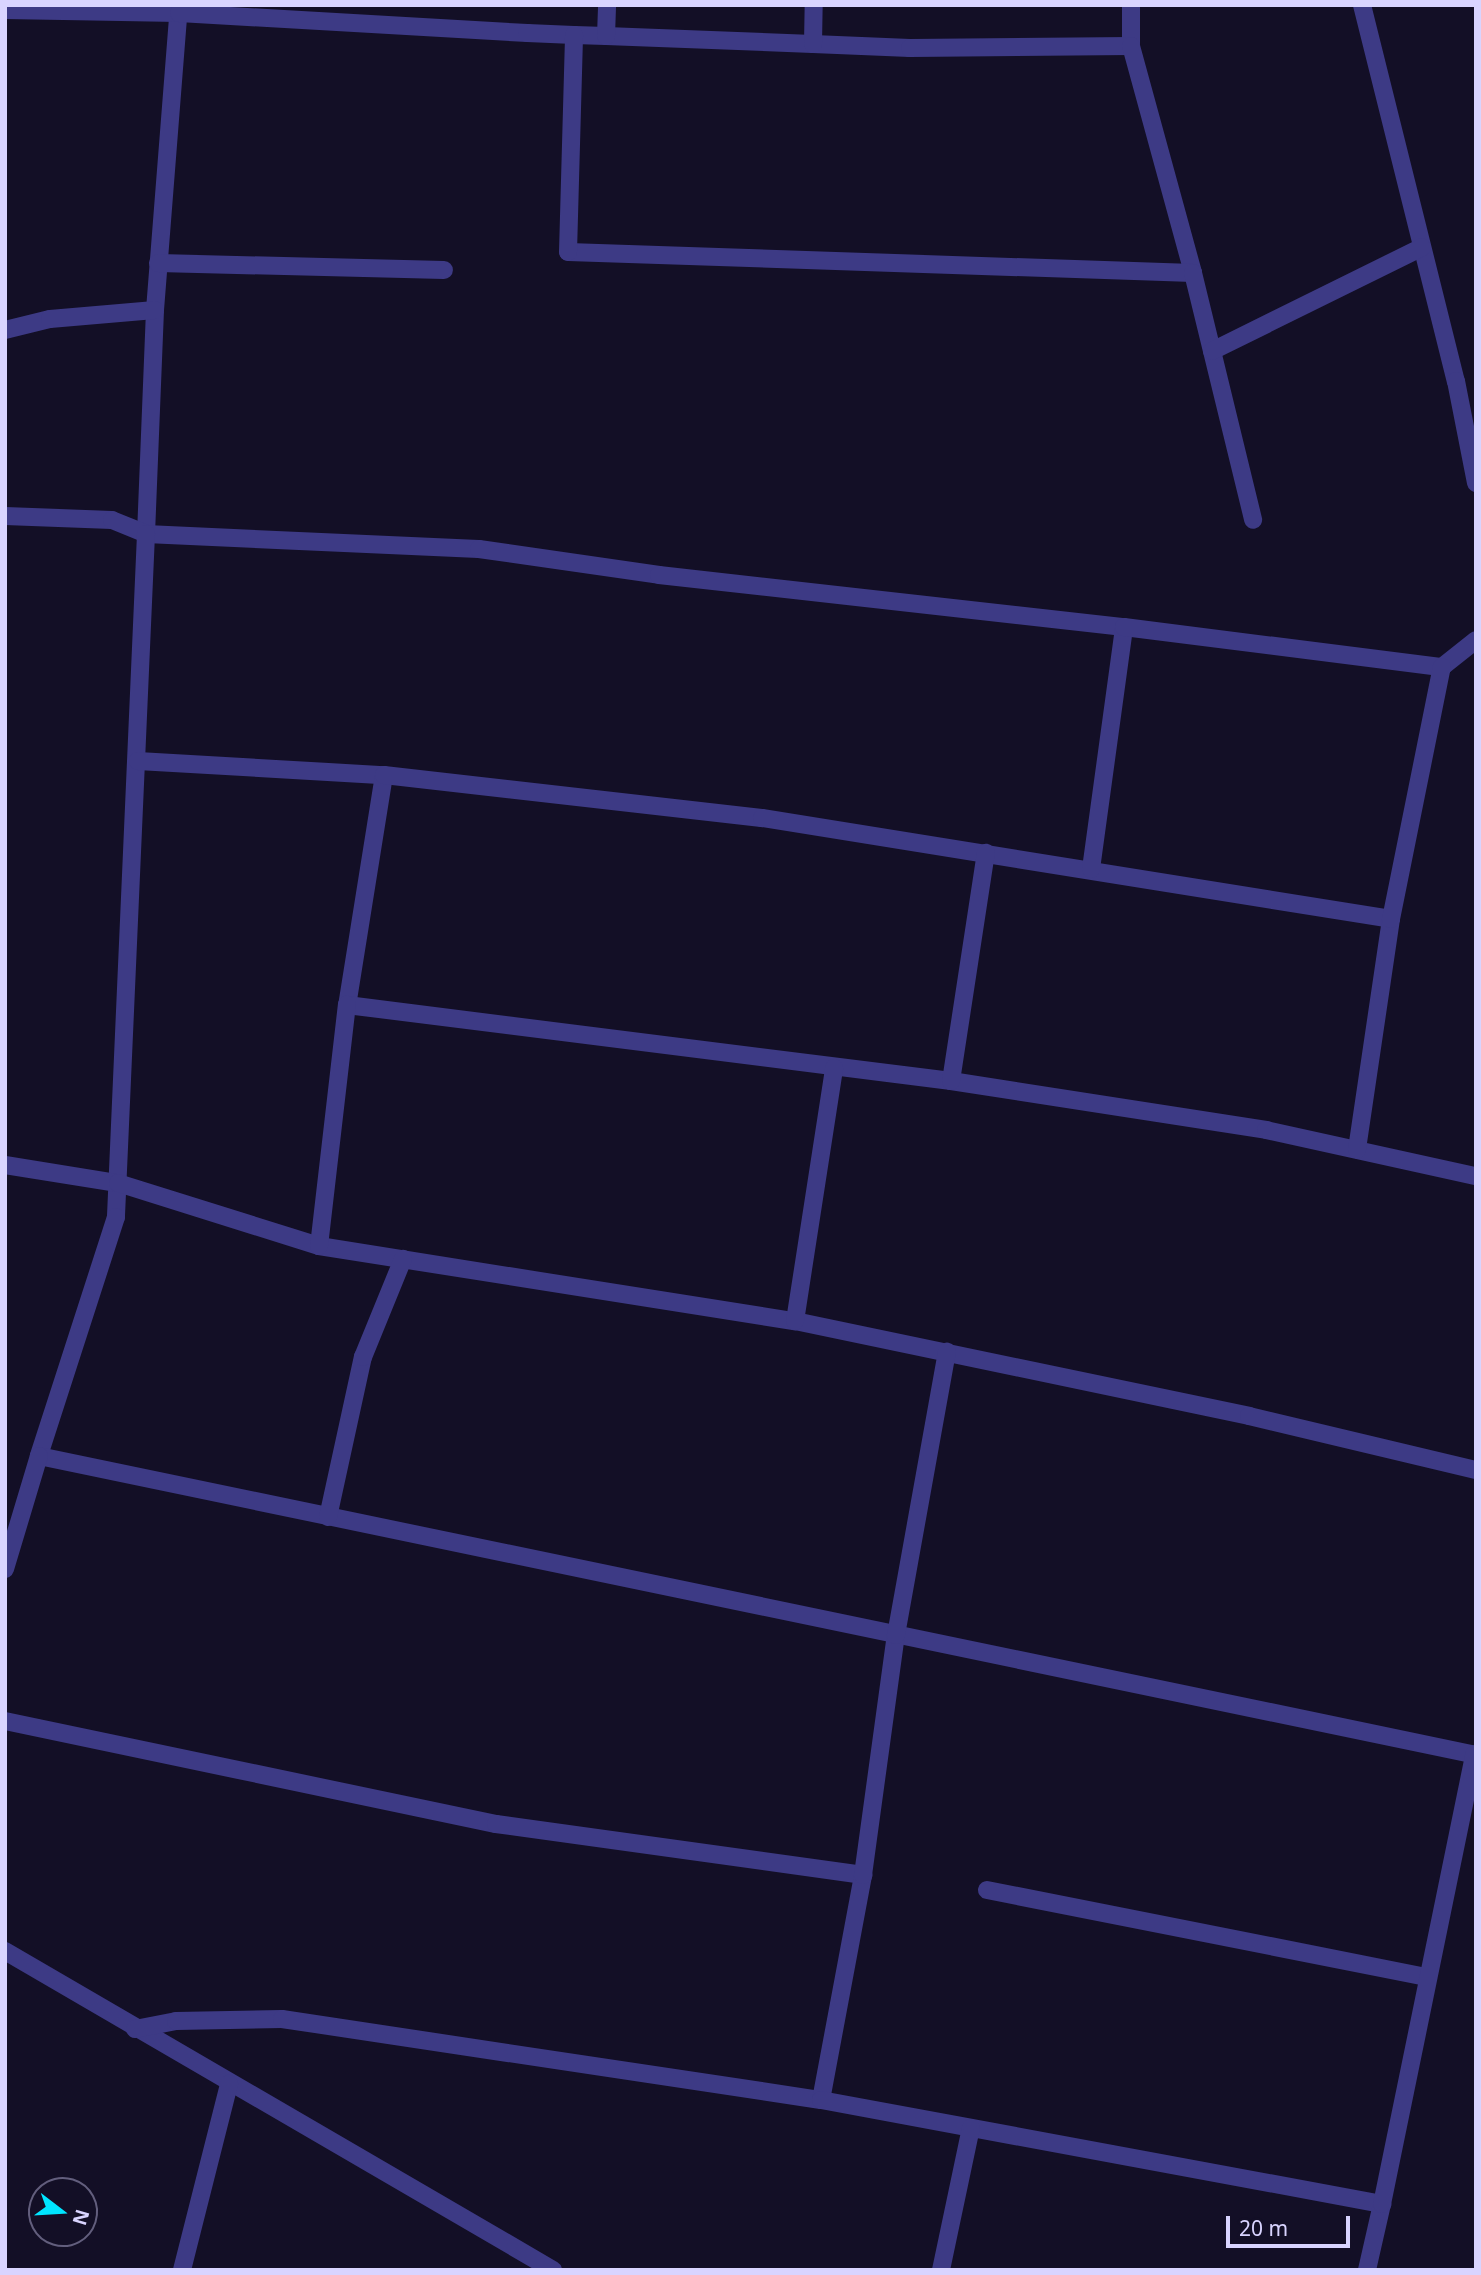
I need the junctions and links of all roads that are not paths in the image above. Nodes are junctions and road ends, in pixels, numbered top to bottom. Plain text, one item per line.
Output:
1 (607, 5) edge
2 (814, 5) edge
3 (1131, 5) edge
4 (1362, 5) edge
5 (179, 9) edge
6 (5, 10) edge
7 (574, 35) junction
8 (606, 36) junction
9 (813, 44) junction
10 (1131, 46) junction
11 (1422, 247) junction
12 (158, 263) junction
13 (444, 270) dead end
14 (1194, 273) junction
15 (155, 310) junction
16 (5, 330) edge
17 (1212, 351) junction
18 (1476, 483) edge
19 (5, 516) edge
20 (1253, 520) dead end
21 (146, 534) junction
22 (1124, 627) junction
23 (1476, 640) edge
24 (1442, 667) junction
25 (138, 761) junction
26 (384, 775) junction
27 (986, 853) junction
28 (1091, 869) junction
29 (1391, 919) junction
30 (347, 1005) junction
31 (834, 1068) junction
32 (951, 1081) junction
33 (1357, 1150) junction
34 (5, 1165) edge
35 (1476, 1176) edge
36 (118, 1183) junction
37 (319, 1246) junction
38 (403, 1259) junction
39 (795, 1321) junction
40 (947, 1352) junction
41 (39, 1456) junction
42 (1476, 1470) edge
43 (328, 1517) junction
44 (5, 1569) edge
45 (896, 1635) junction
46 (5, 1721) edge
47 (1475, 1755) edge
48 (863, 1875) junction
49 (987, 1890) dead end
50 (5, 1951) edge
51 (1428, 1978) junction
52 (135, 2029) junction
53 (229, 2084) junction
54 (821, 2100) junction
55 (971, 2128) junction
56 (1382, 2204) junction
57 (182, 2270) edge
58 (553, 2270) edge
59 (941, 2270) edge
60 (1367, 2270) edge

1 - 8 street
2 - 9 street
3 - 10 street
4 - 11 street
5 - 6 street
5 - 7 street
5 - 12 street
7 - 8 street
7 - 14 street
8 - 9 street
9 - 10 street
10 - 14 street
11 - 17 street
11 - 18 street
12 - 13 street
12 - 15 street
14 - 17 street
15 - 16 street
15 - 21 street
17 - 20 street
19 - 21 street
21 - 22 street
21 - 25 street
22 - 24 street
22 - 28 street
23 - 24 street
24 - 29 street
25 - 26 street
25 - 36 street
26 - 27 street
26 - 30 street
27 - 28 street
27 - 32 street
28 - 29 street
29 - 33 street
30 - 31 street
30 - 37 street
31 - 32 street
31 - 39 street
32 - 33 street
33 - 35 street
34 - 36 street
36 - 37 street
36 - 41 street
37 - 38 street
38 - 39 street
38 - 43 street
39 - 40 street
40 - 42 street
40 - 45 street
41 - 43 street
41 - 44 street
43 - 45 street
45 - 47 street
45 - 48 street
46 - 48 street
47 - 51 street
48 - 54 street
49 - 51 street
50 - 52 street
51 - 56 street
52 - 53 street
52 - 54 street
53 - 57 street
53 - 58 street
54 - 55 street
55 - 56 street
55 - 59 street
56 - 60 street

